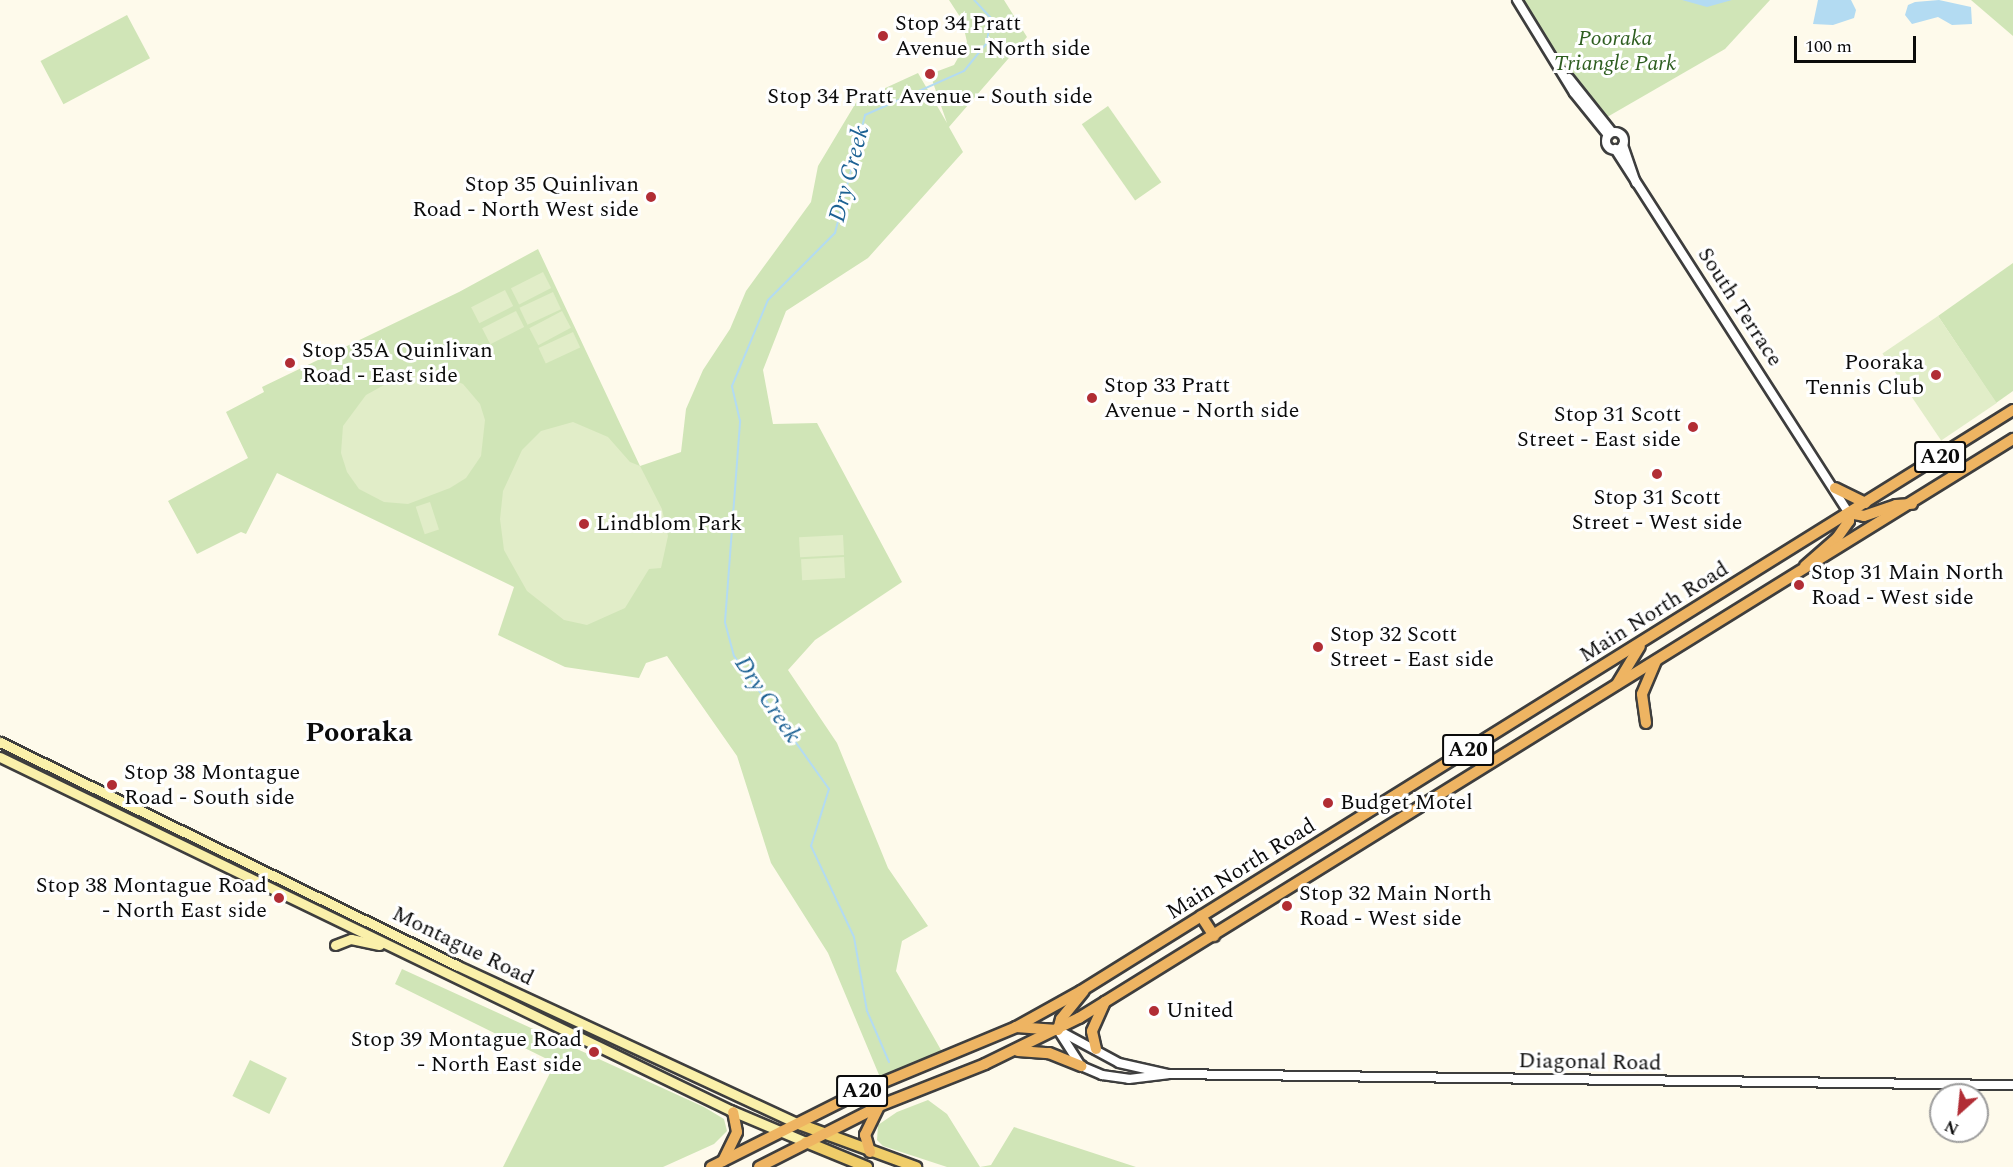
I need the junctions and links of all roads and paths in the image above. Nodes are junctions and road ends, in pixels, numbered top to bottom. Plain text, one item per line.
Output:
1 (1516, 0) edge
2 (1610, 134) junction
3 (1619, 147) junction
4 (2013, 410) edge
5 (2013, 439) edge
6 (1834, 488) junction
7 (1866, 503) junction
8 (1912, 504) junction
9 (1849, 513) junction
10 (1795, 577) junction
11 (1642, 642) junction
12 (1656, 661) junction
13 (1617, 684) junction
14 (1646, 723) dead end
15 (0, 742) edge
16 (0, 757) edge
17 (346, 910) junction
18 (1201, 916) junction
19 (340, 922) junction
20 (1214, 936) junction
21 (335, 945) dead end
22 (393, 947) junction
23 (1086, 987) junction
24 (1106, 1002) junction
25 (1016, 1027) junction
26 (1058, 1030) junction
27 (1096, 1049) junction
28 (1014, 1051) junction
29 (1081, 1066) junction
30 (1168, 1074) junction
31 (2013, 1085) edge
32 (879, 1106) junction
33 (733, 1112) junction
34 (799, 1124) junction
35 (782, 1133) junction
36 (821, 1133) junction
37 (806, 1142) junction
38 (870, 1152) junction
39 (723, 1161) junction
40 (711, 1167) edge
41 (759, 1167) edge
42 (867, 1167) edge
43 (916, 1167) edge

1 - 2 street
2 - 3 street, South Terrace
2 - 3 street
3 - 6 street, South Terrace
4 - 7 highway, Main North Road / A20
5 - 8 highway, Main North Road / A20
6 - 7 highway
6 - 9 street, South Terrace
7 - 9 highway, Main North Road / A20
8 - 9 highway
8 - 10 highway, Main North Road / A20
9 - 10 highway
9 - 11 highway, Main North Road / A20
10 - 12 highway, Main North Road / A20
11 - 13 highway
11 - 18 highway, Main North Road / A20
12 - 13 highway, Main North Road / A20
12 - 14 highway
13 - 20 highway, Main North Road / A20
15 - 17 main road, Montague Road
16 - 19 main road, Montague Road
17 - 19 main road
17 - 34 main road, Montague Road
18 - 20 highway
18 - 23 highway, Main North Road / A20
19 - 22 main road, Montague Road
20 - 24 highway, Main North Road / A20
21 - 22 main road
22 - 33 main road, Montague Road
23 - 25 highway, Main North Road / A20
23 - 26 highway
24 - 26 highway, Main North Road / A20
24 - 27 highway
25 - 26 highway
25 - 34 highway, Main North Road / A20
26 - 27 street, Diagonal Road
26 - 28 highway, Main North Road / A20
26 - 29 street
27 - 30 street, Diagonal Road
28 - 29 highway
28 - 32 highway, Main North Road / A20
29 - 30 street, Diagonal Road
30 - 31 street, Diagonal Road
32 - 36 highway, Main North Road / A20
32 - 38 highway
33 - 35 main road, Montague Road
33 - 39 highway
34 - 35 highway, Main North Road / A20
34 - 36 main road, Montague Road
35 - 37 main road, Montague Road
35 - 39 highway, Main North Road / A20
36 - 37 highway, Main North Road / A20
36 - 38 main road, Montague Road
37 - 41 highway, Main North Road / A20
37 - 42 main road, Montague Road
38 - 43 main road, Montague Road
39 - 40 highway, Main North Road / A20

